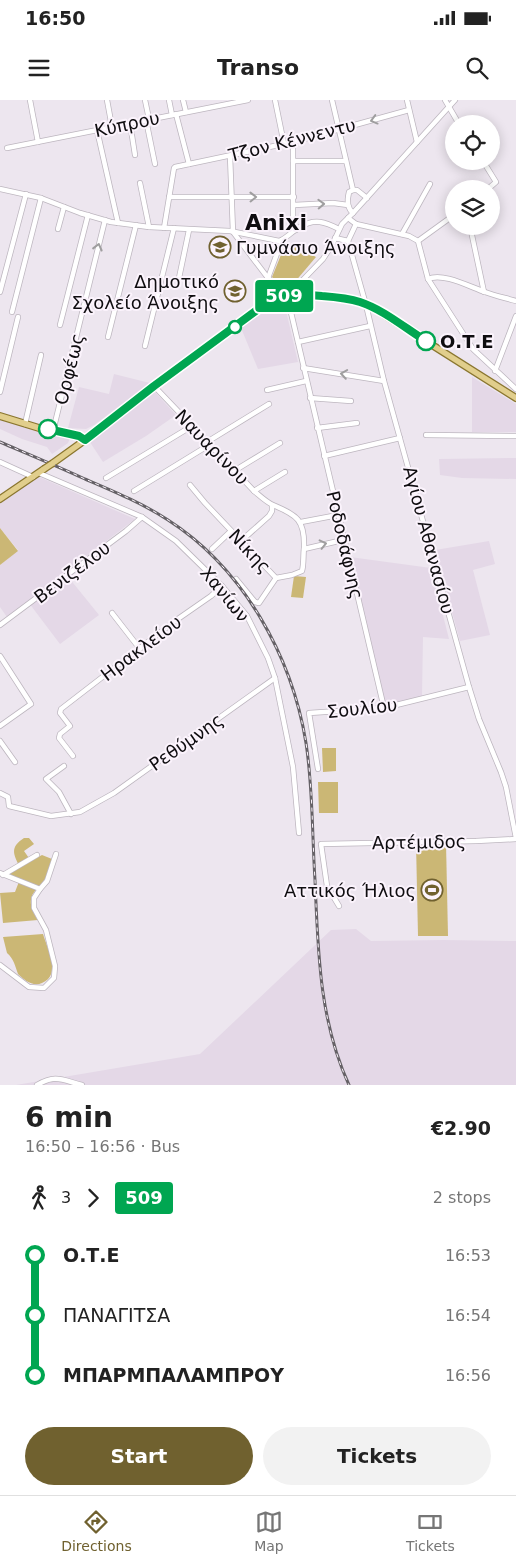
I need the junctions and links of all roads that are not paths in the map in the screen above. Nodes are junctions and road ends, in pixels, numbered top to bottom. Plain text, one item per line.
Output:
1 (30, 100) edge
2 (107, 100) edge
3 (145, 100) edge
4 (169, 100) edge
5 (183, 100) edge
6 (213, 100) edge
7 (248, 100) edge
8 (275, 100) edge
9 (332, 100) edge
10 (407, 100) edge
11 (445, 100) edge
12 (455, 100) edge
13 (236, 101) edge
14 (214, 107) junction
15 (448, 108) junction
16 (409, 110) junction
17 (186, 112) junction
18 (174, 114) junction
19 (453, 115) edge
20 (148, 119) junction
21 (130, 124) junction
22 (112, 127) junction
23 (339, 129) junction
24 (97, 130) junction
25 (38, 142) junction
26 (293, 142) junction
27 (417, 142) junction
28 (284, 144) junction
29 (6, 148) dead end
30 (135, 155) dead end
31 (230, 156) junction
32 (293, 161) junction
33 (346, 161) junction
34 (155, 164) dead end
35 (190, 164) junction
36 (140, 182) dead end
37 (430, 184) dead end
38 (0, 189) edge
39 (353, 190) junction
40 (26, 194) junction
41 (294, 196) junction
42 (169, 197) junction
43 (41, 198) junction
44 (231, 198) junction
45 (367, 198) junction
46 (294, 205) junction
47 (348, 206) junction
48 (64, 207) junction
49 (353, 213) junction
50 (88, 215) junction
51 (348, 218) junction
52 (105, 220) junction
53 (445, 222) edge
54 (118, 223) junction
55 (356, 224) junction
56 (136, 226) junction
57 (149, 227) junction
58 (164, 228) junction
59 (174, 228) junction
60 (58, 229) dead end
61 (339, 229) junction
62 (189, 230) junction
63 (296, 230) junction
64 (233, 232) junction
65 (402, 234) junction
66 (472, 235) edge
67 (335, 238) junction
68 (282, 240) junction
69 (348, 241) junction
70 (418, 241) junction
71 (179, 278) dead end
72 (268, 278) junction
73 (428, 279) junction
74 (301, 281) junction
75 (0, 292) edge
76 (484, 292) junction
77 (288, 293) junction
78 (296, 294) junction
79 (516, 301) edge
80 (366, 305) junction
81 (12, 312) dead end
82 (516, 316) edge
83 (18, 317) dead end
84 (60, 325) dead end
85 (370, 326) junction
86 (108, 337) dead end
87 (298, 342) junction
88 (145, 346) dead end
89 (41, 355) dead end
90 (303, 368) junction
91 (495, 371) junction
92 (306, 380) junction
93 (384, 381) junction
94 (154, 386) junction
95 (516, 389) edge
96 (267, 390) dead end
97 (0, 392) edge
98 (310, 398) junction
99 (516, 398) edge
100 (351, 401) dead end
101 (269, 404) dead end
102 (0, 416) edge
103 (358, 423) dead end
104 (25, 424) junction
105 (192, 426) junction
106 (317, 428) junction
107 (53, 431) junction
108 (426, 435) dead end
109 (516, 436) edge
110 (400, 438) junction
111 (85, 440) junction
112 (208, 444) junction
113 (280, 444) dead end
114 (324, 456) junction
115 (0, 462) edge
116 (42, 471) junction
117 (234, 471) junction
118 (285, 472) dead end
119 (33, 477) junction
120 (106, 478) dead end
121 (190, 485) dead end
122 (134, 491) dead end
123 (254, 491) junction
124 (0, 499) edge
125 (272, 505) junction
126 (338, 515) junction
127 (142, 517) junction
128 (301, 522) junction
129 (231, 531) junction
130 (343, 540) junction
131 (241, 541) junction
132 (212, 549) dead end
133 (304, 549) junction
134 (276, 578) junction
135 (236, 579) dead end
136 (222, 586) junction
137 (112, 613) dead end
138 (0, 625) edge
139 (140, 649) junction
140 (0, 656) edge
141 (275, 678) junction
142 (469, 687) junction
143 (384, 708) junction
144 (0, 726) edge
145 (0, 741) edge
146 (73, 756) dead end
147 (16, 762) dead end
148 (64, 766) dead end
149 (318, 769) dead end
150 (0, 793) edge
151 (71, 814) junction
152 (299, 833) dead end
153 (516, 838) edge
154 (56, 854) dead end
155 (37, 855) dead end
156 (2, 874) edge
157 (40, 889) junction
158 (339, 906) dead end
159 (0, 965) edge
160 (38, 1085) edge
161 (82, 1085) edge

1 - 25 street
2 - 22 street
3 - 20 street
4 - 18 street
5 - 17 street
6 - 14 street
7 - 13 street, Κύπρου
8 - 28 street
9 - 23 street
10 - 16 street
11 - 15 street
12 - 15 street
13 - 14 street, Κύπρου
14 - 17 street, Κύπρου
15 - 19 street
15 - 27 street
16 -> 23 street, Τζον Κέννεντυ
16 - 27 street
17 - 18 street, Κύπρου
18 - 20 street, Κύπρου
18 - 35 street
20 - 21 street, Κύπρου
20 - 34 street
21 - 22 street, Κύπρου
21 - 30 street
22 - 24 street, Κύπρου
23 - 26 street, Τζον Κέννεντυ
23 - 33 street
24 - 25 street, Κύπρου
24 - 54 street
25 - 29 street, Κύπρου
26 - 28 street, Τζον Κέννεντυ
26 - 32 street
27 - 45 street
28 - 31 street, Τζον Κέννεντυ
31 - 35 street, Τζον Κέννεντυ
31 - 44 street
32 - 33 street
32 - 41 street
33 - 39 street
35 - 42 street, Τζον Κέννεντυ
36 - 57 street
37 - 65 street
38 - 40 street
39 - 45 street
39 - 47 street
40 - 43 street
40 - 75 street
44 -> 41 street
41 - 46 street
42 - 44 street
42 - 58 street
43 - 48 street
43 - 81 street
44 - 64 street
45 - 49 street
46 -> 47 street
46 - 63 street
47 - 49 street
48 - 50 street
48 - 60 street
49 - 51 street
50 - 52 street
50 - 84 street
51 - 55 street
51 - 61 street
52 - 54 street
107 -> 52 street, Ορφέως
53 - 70 street
54 - 56 street
55 - 65 street
55 - 69 street
56 - 57 street
56 - 86 street
57 - 58 street
58 - 59 street
59 - 62 street
59 - 88 street
61 - 63 street
61 - 67 street
62 - 64 street
62 - 71 street
63 - 68 street
64 - 68 street
64 - 72 street
65 - 70 street
66 - 76 street
67 - 69 street
67 - 74 street
68 - 72 street
69 - 80 street, Αγίου Αθανασίου
70 - 73 street
72 - 77 street
73 - 76 street
73 - 91 street
74 - 77 street
74 - 78 street
76 - 79 street
77 - 78 main road
77 - 87 street, Ροδοδάφνης
77 - 94 main road
78 - 80 main road
80 - 85 street, Αγίου Αθανασίου
80 - 99 main road
82 - 91 street
83 - 97 street
85 - 87 street
85 - 93 street, Αγίου Αθανασίου
87 - 90 street, Ροδοδάφνης
89 - 104 street
90 - 92 street, Ροδοδάφνης
93 -> 90 street
91 - 95 street
92 - 96 street
92 - 98 street, Ροδοδάφνης
93 - 110 street, Αγίου Αθανασίου
94 - 105 street, Ναυαρίνου
94 - 111 main road
98 - 100 street
98 - 106 street, Ροδοδάφνης
101 - 112 street
102 - 104 main road
103 - 106 street
104 - 107 main road
105 - 112 street, Ναυαρίνου
105 - 120 street
106 - 114 street, Ροδοδάφνης
107 - 111 main road
108 - 109 street
110 - 114 street
110 - 142 street, Αγίου Αθανασίου
111 - 116 main road, bridge
112 - 117 street, Ναυαρίνου
112 - 122 street
113 - 117 street
114 - 126 street, Ροδοδάφνης
115 - 119 street
116 - 119 main road
116 - 127 street, Χανίων
117 - 123 street, Ναυαρίνου
118 - 123 street
119 - 124 main road
121 - 129 street, Νίκης
123 - 125 street, Ναυαρίνου
125 - 128 street
125 - 131 street
126 - 128 street
126 - 130 street, Ροδοδάφνης
127 - 136 street, Χανίων
127 - 138 street, Βενιζέλου
128 - 133 street, Νίκης
129 - 131 street, Νίκης
129 - 132 street
133 -> 130 street
130 - 143 street, Ροδοδάφνης
131 - 134 street, Νίκης
133 - 134 street, Νίκης
134 - 135 street
136 - 139 street, Ηρακλείου
136 - 141 street, Χανίων
137 - 139 street
139 - 146 street, Ηρακλείου
140 - 144 street
141 - 151 street, Ρεθύμνης
141 - 152 street, Χανίων
142 - 143 street, Σουλίου
142 - 153 street, Αγίου Αθανασίου
143 - 149 street, Σουλίου
145 - 147 street
148 - 151 street
150 - 151 street
153 - 158 street, Αρτέμιδος
154 - 157 street
155 - 156 street
156 - 157 street
157 - 159 street
160 - 161 street

